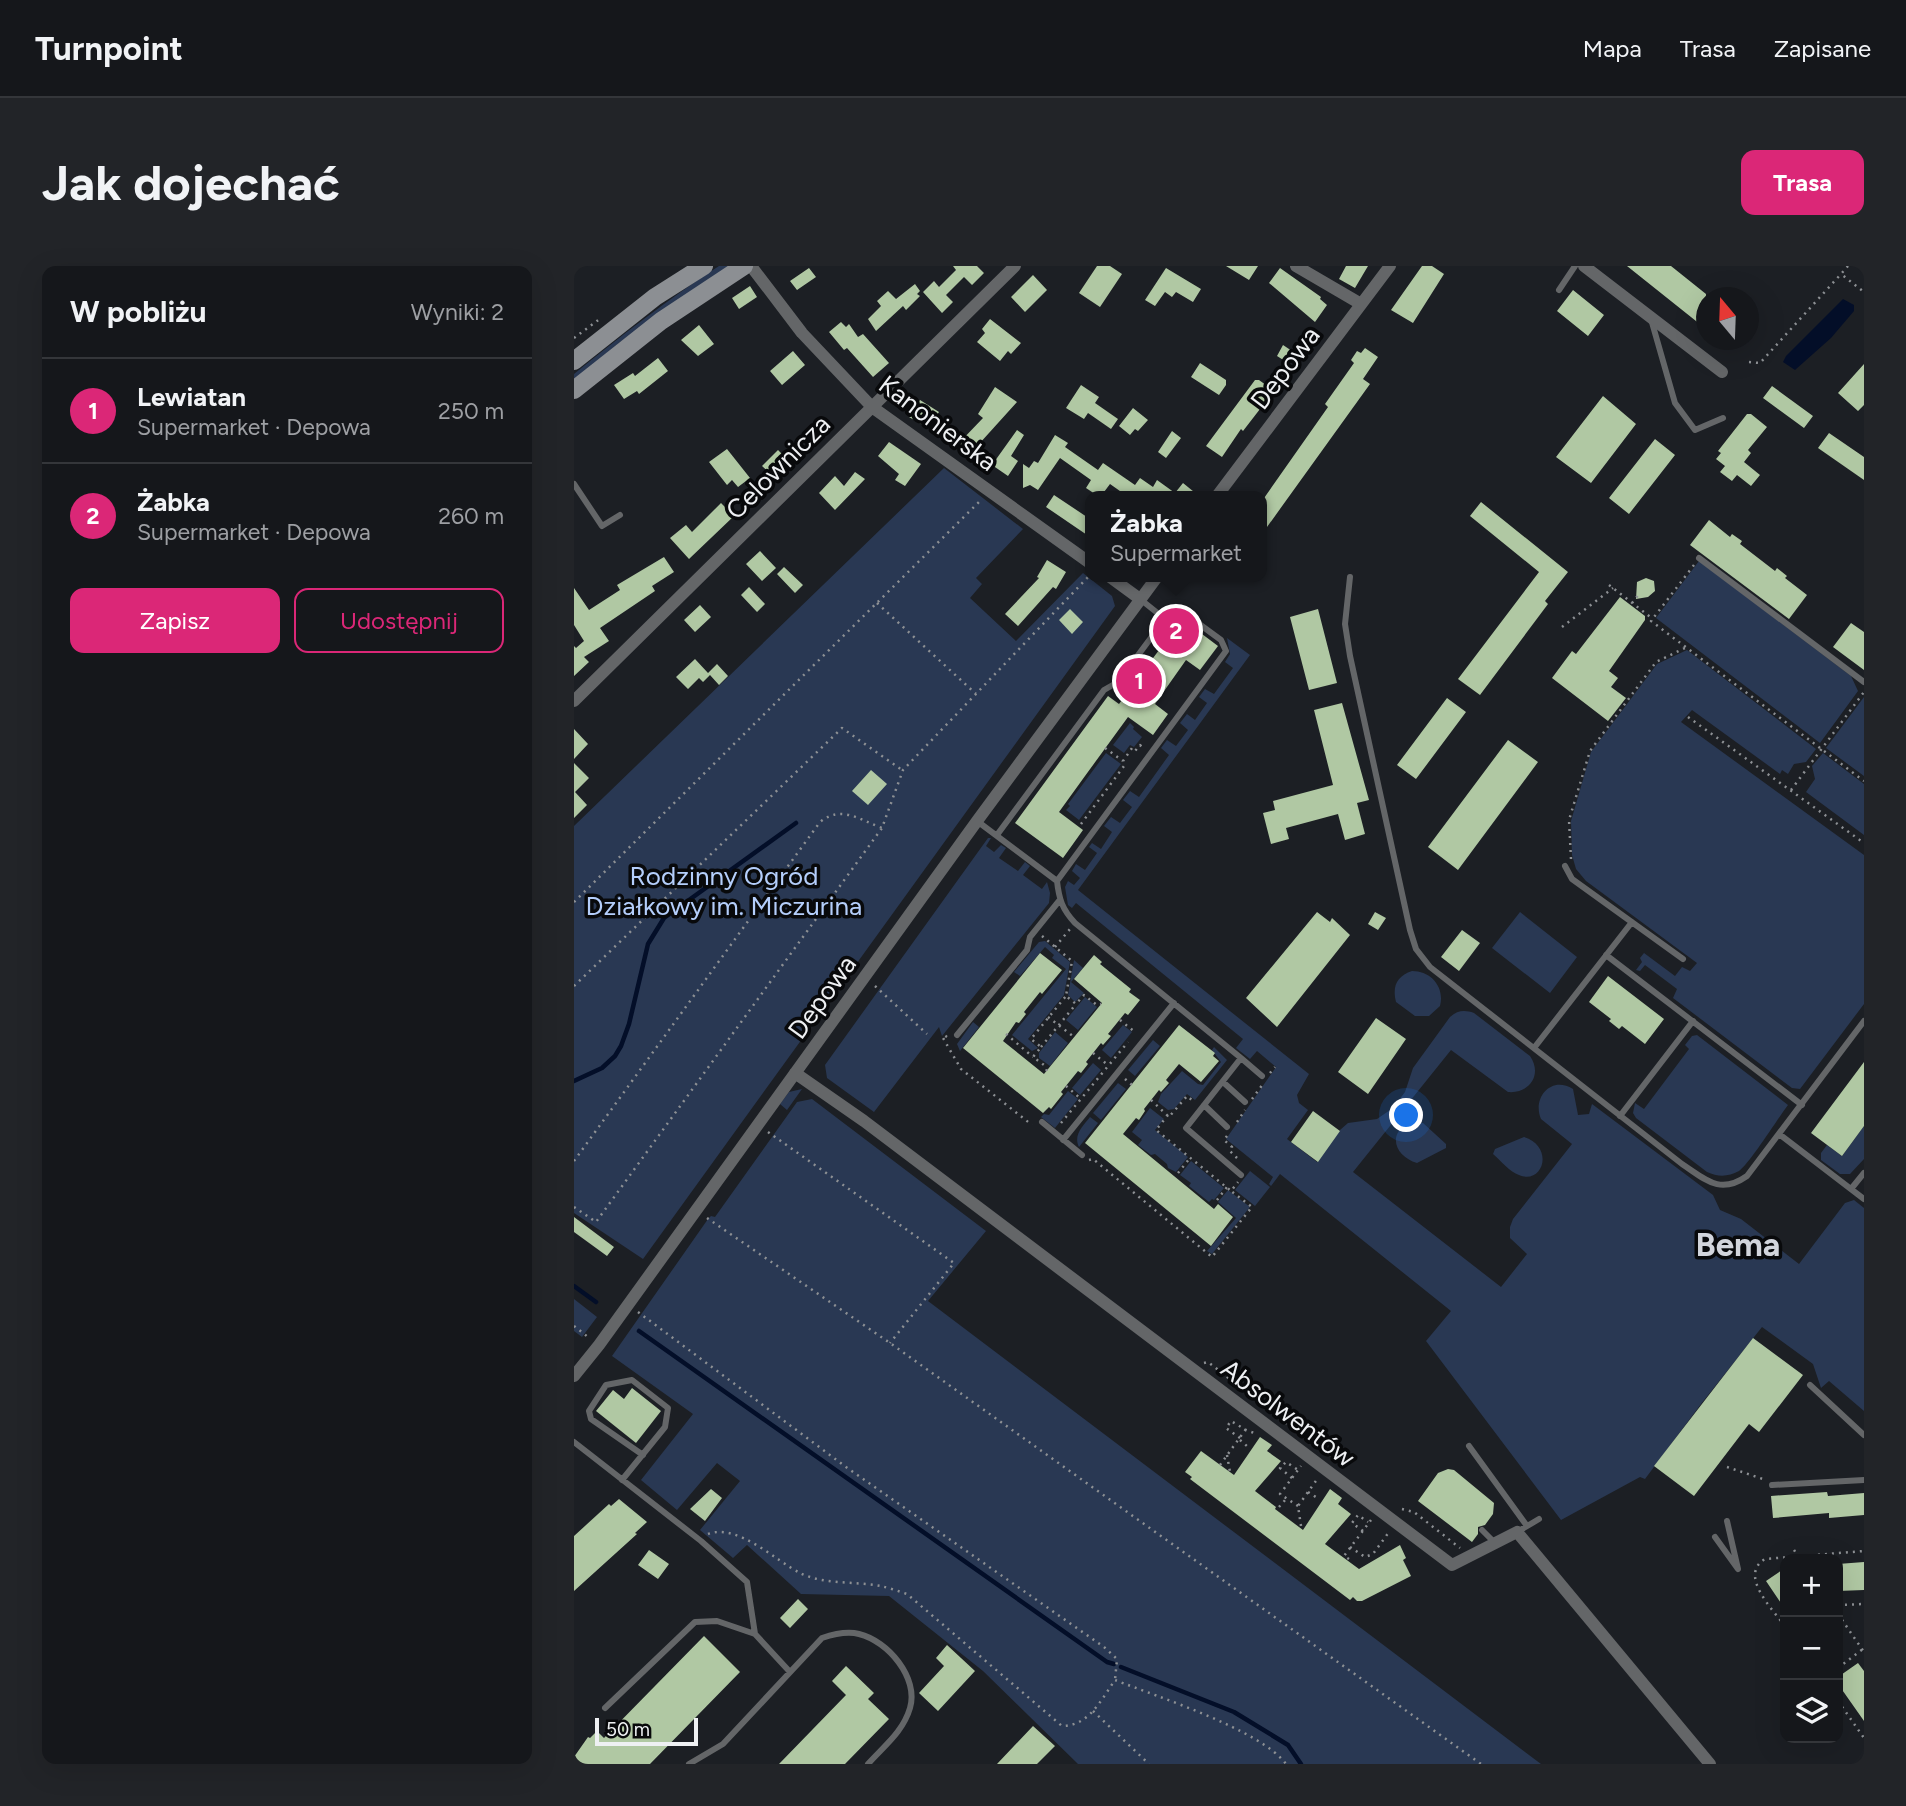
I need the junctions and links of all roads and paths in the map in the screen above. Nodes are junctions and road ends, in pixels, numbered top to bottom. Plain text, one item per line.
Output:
1 (704, 266) edge
2 (744, 266) edge
3 (751, 266) edge
4 (1015, 266) edge
5 (1296, 266) edge
6 (1390, 266) edge
7 (1575, 266) edge
8 (1584, 266) edge
9 (1848, 266) edge
10 (1841, 274) junction
11 (1559, 290) dead end
12 (1864, 292) edge
13 (1361, 304) junction
14 (1651, 318) junction
15 (574, 361) edge
16 (1749, 362) dead end
17 (1721, 372) dead end
18 (574, 390) edge
19 (872, 407) junction
20 (1723, 418) dead end
21 (574, 484) edge
22 (989, 491) junction
23 (1221, 491) edge
24 (620, 515) dead end
25 (1699, 558) joint
26 (1085, 559) edge
27 (1349, 577) dead end
28 (1085, 580) edge
29 (1117, 582) edge
30 (1153, 582) edge
31 (1609, 585) dead end
32 (1613, 588) junction
33 (1639, 594) dead end
34 (1140, 599) junction
35 (877, 603) junction
36 (1632, 603) junction
37 (1165, 618) junction
38 (1653, 619) junction
39 (1562, 627) dead end
40 (1687, 647) junction
41 (1864, 682) edge
42 (1864, 692) edge
43 (976, 694) junction
44 (574, 701) edge
45 (1688, 716) dead end
46 (1105, 748) dead end
47 (1821, 748) junction
48 (1138, 752) dead end
49 (1123, 761) junction
50 (903, 770) junction
51 (1864, 780) edge
52 (1791, 790) junction
53 (977, 821) junction
54 (1081, 824) dead end
55 (882, 828) junction
56 (997, 835) junction
57 (1864, 843) edge
58 (1565, 866) dead end
59 (1573, 867) dead end
60 (1056, 881) junction
61 (1059, 901) junction
62 (574, 902) edge
63 (1632, 922) junction
64 (1068, 932) dead end
65 (1029, 941) junction
66 (1055, 947) junction
67 (1606, 955) junction
68 (1683, 959) dead end
69 (864, 977) junction
70 (574, 986) edge
71 (1066, 996) junction
72 (1174, 1003) junction
73 (1076, 1004) junction
74 (1101, 1004) dead end
75 (1048, 1017) junction
76 (1120, 1020) dead end
77 (1693, 1021) junction
78 (1864, 1021) edge
79 (1142, 1024) dead end
80 (1059, 1026) junction
81 (1136, 1033) junction
82 (927, 1034) dead end
83 (1006, 1034) dead end
84 (957, 1035) dead end
85 (1074, 1038) dead end
86 (948, 1039) dead end
87 (1041, 1047) junction
88 (1534, 1048) junction
89 (1093, 1053) dead end
90 (1034, 1057) junction
91 (1241, 1058) junction
92 (1109, 1066) junction
93 (1275, 1067) dead end
94 (1046, 1071) dead end
95 (795, 1073) junction
96 (1262, 1076) dead end
97 (1223, 1082) junction
98 (1066, 1086) dead end
99 (1081, 1099) junction
100 (1151, 1100) dead end
101 (1245, 1102) dead end
102 (1195, 1103) dead end
103 (1204, 1105) junction
104 (1802, 1105) junction
105 (1168, 1115) junction
106 (1620, 1116) junction
107 (1042, 1122) dead end
108 (1061, 1123) dead end
109 (757, 1125) junction
110 (1227, 1127) dead end
111 (1035, 1128) dead end
112 (1779, 1134) junction
113 (1063, 1140) junction
114 (1084, 1158) joint
115 (1191, 1158) junction
116 (574, 1161) edge
117 (1241, 1165) dead end
118 (1178, 1172) dead end
119 (1864, 1173) edge
120 (1242, 1175) joint
121 (1229, 1189) junction
122 (1851, 1189) junction
123 (1864, 1199) edge
124 (1217, 1200) dead end
125 (574, 1207) edge
126 (695, 1210) junction
127 (628, 1305) junction
128 (574, 1326) edge
129 (890, 1343) junction
130 (599, 1345) junction
131 (1200, 1363) dead end
132 (574, 1376) edge
133 (1810, 1385) dead end
134 (1260, 1408) dead end
135 (1280, 1423) dead end
136 (1246, 1430) junction
137 (1261, 1435) dead end
138 (1864, 1435) edge
139 (1239, 1439) junction
140 (574, 1442) edge
141 (1469, 1446) dead end
142 (1248, 1447) dead end
143 (643, 1455) junction
144 (1227, 1455) junction
145 (1331, 1463) dead end
146 (1220, 1465) dead end
147 (1727, 1468) dead end
148 (1230, 1472) dead end
149 (1292, 1478) junction
150 (622, 1480) junction
151 (1864, 1480) edge
152 (1315, 1483) dead end
153 (1772, 1485) joint
154 (1308, 1492) junction
155 (1286, 1499) junction
156 (1319, 1499) dead end
157 (1298, 1506) junction
158 (1279, 1507) dead end
159 (1400, 1509) dead end
160 (1539, 1519) dead end
161 (1727, 1521) dead end
162 (1301, 1526) dead end
163 (1522, 1528) junction
164 (1391, 1530) dead end
165 (1482, 1530) dead end
166 (1363, 1531) junction
167 (1715, 1536) dead end
168 (1491, 1539) junction
169 (701, 1541) junction
170 (1350, 1547) junction
171 (1794, 1550) dead end
172 (1864, 1551) edge
173 (1796, 1554) edge
174 (1836, 1554) edge
175 (1349, 1559) dead end
176 (1780, 1559) edge
177 (1864, 1604) edge
178 (1843, 1605) edge
179 (1840, 1617) edge
180 (1780, 1619) edge
181 (755, 1634) junction
182 (1863, 1650) edge
183 (1843, 1664) edge
184 (790, 1672) junction
185 (1115, 1679) junction
186 (605, 1708) dead end
187 (1843, 1708) edge
188 (1093, 1710) junction
189 (1864, 1738) edge
190 (692, 1763) edge
191 (868, 1764) edge
192 (1149, 1764) edge
193 (1286, 1764) edge
194 (1481, 1764) edge
195 (1710, 1764) edge

1 - 15 main road
2 - 18 main road
3 - 19 street, Kanonierska
4 - 19 street, Celownicza
5 - 13 street
6 - 13 street, Depowa
7 - 11 lane
8 - 14 street
9 - 10 path
10 - 12 path
10 - 16 path
13 - 23 street, Depowa
14 - 17 street
14 - 20 lane
19 - 22 street, Kanonierska
19 - 44 street, Celownicza
21 - 24 lane
22 - 26 street, Kanonierska
22 - 35 path
25 - 38 path
25 - 41 lane
27 - 88 lane
28 - 43 path
29 - 34 street
30 - 34 street, Depowa
31 - 32 path
32 - 36 path
32 - 39 path
33 - 36 path
34 - 37 lane
34 - 53 street, Depowa
35 - 43 path
35 - 62 path
36 - 38 path
37 - 56 lane
37 - 60 lane
38 - 40 path
40 - 47 path
40 - 59 path
42 - 47 path
43 - 50 path
45 - 52 path
46 - 49 path
47 - 51 path
47 - 52 path
48 - 49 path
49 - 54 path
50 - 55 path
50 - 70 path
52 - 57 path
53 - 56 lane
53 - 69 street, Depowa
55 - 116 path
55 - 125 path
56 - 60 lane
58 - 63 lane
60 - 61 lane
61 - 65 lane
61 - 72 lane
63 - 67 lane
63 - 68 lane
64 - 66 path
65 - 66 path
65 - 84 lane
66 - 71 path
67 - 77 lane
67 - 88 lane
69 - 82 path
69 - 95 street, Depowa
71 - 73 path
71 - 75 path
72 - 91 lane
72 - 113 lane
73 - 74 path
73 - 80 path
75 - 80 path
75 - 87 path
76 - 81 path
77 - 104 lane
77 - 106 lane
78 - 104 lane
79 - 81 path
80 - 85 path
80 - 87 path
81 - 92 path
83 - 90 path
86 - 111 path
87 - 90 path
88 - 106 lane
89 - 92 path
90 - 94 path
91 - 96 lane
91 - 97 lane
92 - 99 path
93 - 117 path
95 - 109 street, Depowa
95 - 168 street, Absolwentów
97 - 101 lane
97 - 103 lane
98 - 99 path
99 - 108 path
100 - 105 path
102 - 105 path
103 - 110 lane
103 - 120 lane
104 - 112 lane
105 - 115 path
106 - 112 lane
107 - 113 lane
109 - 126 street, Depowa
109 - 129 path
112 - 122 lane
113 - 114 lane
114 - 121 path
115 - 118 path
115 - 121 path
119 - 122 lane
120 - 121 path
121 - 124 path
122 - 123 lane
126 - 127 street, Depowa
126 - 129 path
127 - 130 street, Depowa
127 - 185 path
128 - 130 path
129 - 194 path
130 - 132 street, Depowa
131 - 134 path
133 - 138 lane
135 - 145 path
136 - 137 path
136 - 139 path
136 - 139 path
139 - 142 path
139 - 144 path
140 - 150 lane
141 - 163 lane
143 - 143 lane
143 - 150 lane
144 - 146 path
144 - 148 path
147 - 153 path
149 - 149 path
149 - 155 path
150 - 169 lane
151 - 153 lane
152 - 154 path
154 - 156 path
154 - 157 path
155 - 157 path
155 - 158 path
157 - 162 path
159 - 168 path
160 - 163 lane
161 - 167 lane
163 - 168 street, Absolwentów
163 - 195 street
164 - 170 path
165 - 168 lane
166 - 166 path
166 - 170 path
169 - 181 lane
169 - 188 path
170 - 175 path
171 - 173 path
172 - 174 path
176 - 180 path
177 - 178 path
179 - 182 path
181 - 184 lane
181 - 186 lane
182 - 183 path
184 - 190 lane
184 - 191 lane
185 - 188 path
185 - 193 path
187 - 189 path
188 - 192 path

